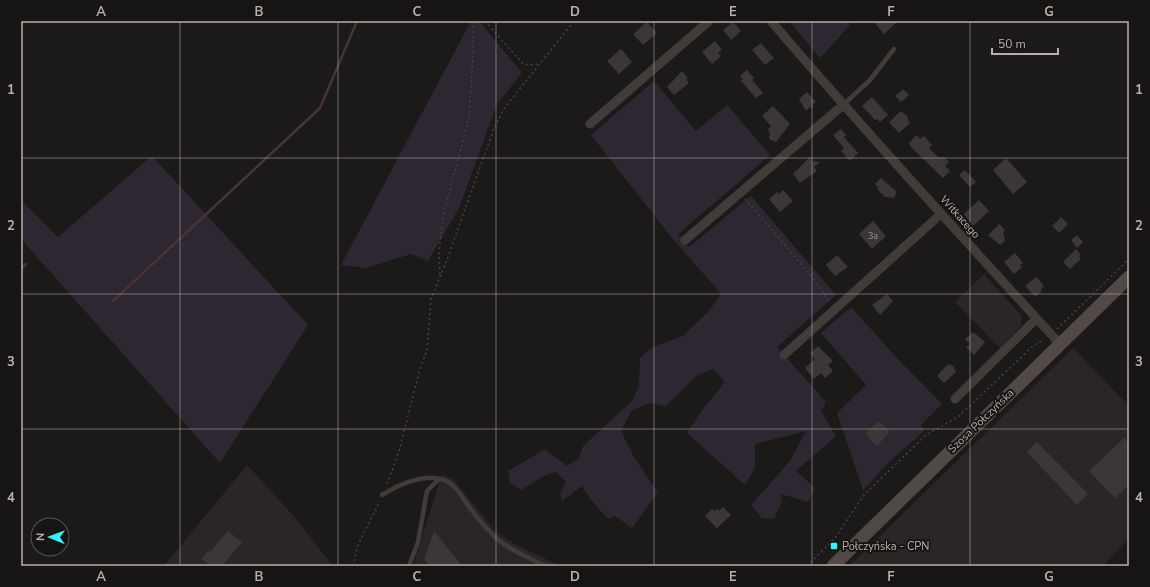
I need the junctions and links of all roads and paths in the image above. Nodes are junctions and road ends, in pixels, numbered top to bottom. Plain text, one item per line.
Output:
1 (473, 21) edge
2 (485, 21) edge
3 (574, 21) edge
4 (709, 21) edge
5 (771, 21) edge
6 (894, 49) dead end
7 (539, 63) junction
8 (843, 105) junction
9 (590, 124) dead end
10 (740, 193) junction
11 (941, 214) junction
12 (685, 240) dead end
13 (1129, 259) edge
14 (440, 276) junction
15 (1129, 277) edge
16 (834, 309) junction
17 (1036, 319) junction
18 (1056, 339) junction
19 (784, 354) dead end
20 (955, 399) dead end
21 (439, 479) junction
22 (382, 496) junction
23 (838, 563) edge
24 (353, 566) edge
25 (409, 566) edge
26 (544, 566) edge
27 (807, 566) edge

1 - 14 path
2 - 7 path
3 - 7 path
4 - 9 street
5 - 8 street, Witkacego
6 - 8 lane
7 - 14 path
8 - 10 street
8 - 11 street, Witkacego
10 - 12 street
10 - 16 path
11 - 16 street
11 - 17 street, Witkacego
13 - 18 path
14 - 22 path
15 - 18 main road, Szosa Połczyńska
16 - 19 street
17 - 18 street, Witkacego
17 - 20 street
18 - 23 main road, Szosa Połczyńska
18 - 27 path
21 - 22 lane
21 - 25 lane
21 - 26 lane
22 - 24 path

